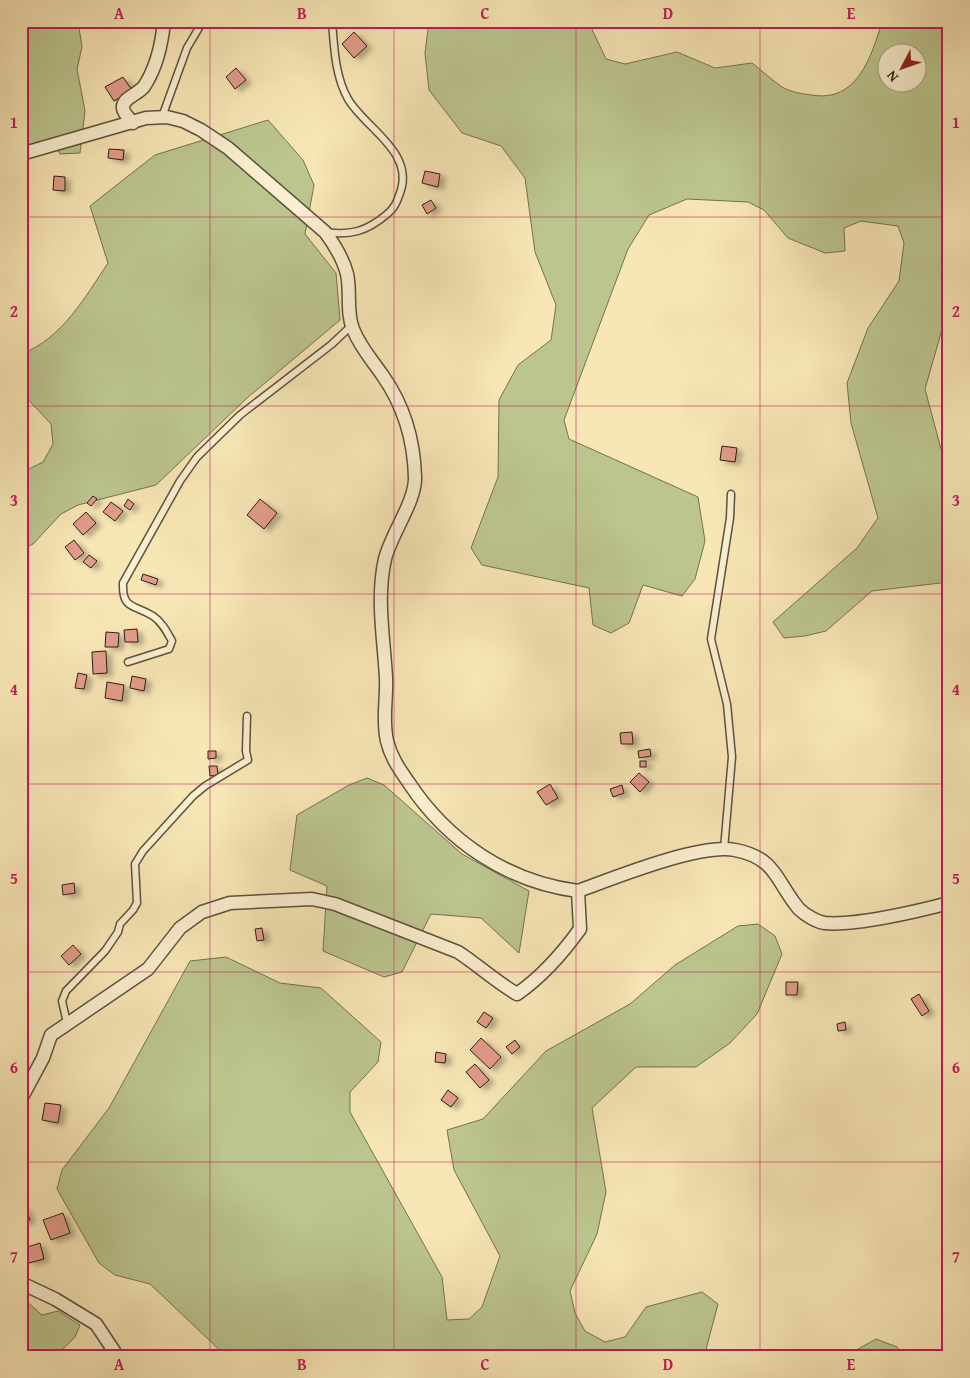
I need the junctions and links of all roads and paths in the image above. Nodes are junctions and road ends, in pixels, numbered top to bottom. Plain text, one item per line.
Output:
1 (164, 21) edge
2 (203, 21) edge
3 (332, 21) edge
4 (162, 117) junction
5 (132, 123) junction
6 (21, 154) edge
7 (325, 232) junction
8 (351, 326) junction
9 (731, 494) dead end
10 (128, 662) dead end
11 (247, 716) dead end
12 (724, 849) junction
13 (578, 891) junction
14 (949, 903) edge
15 (67, 1024) junction
16 (22, 1095) edge
17 (21, 1283) edge
18 (118, 1357) edge

1 - 5 street
2 - 4 lane
3 - 7 lane
4 - 5 street
4 - 7 street
5 - 6 street
7 - 8 street
8 - 10 lane
8 - 13 street
9 - 12 lane
11 - 15 lane
12 - 13 street
12 - 14 street
13 - 15 street
15 - 16 street
17 - 18 street

